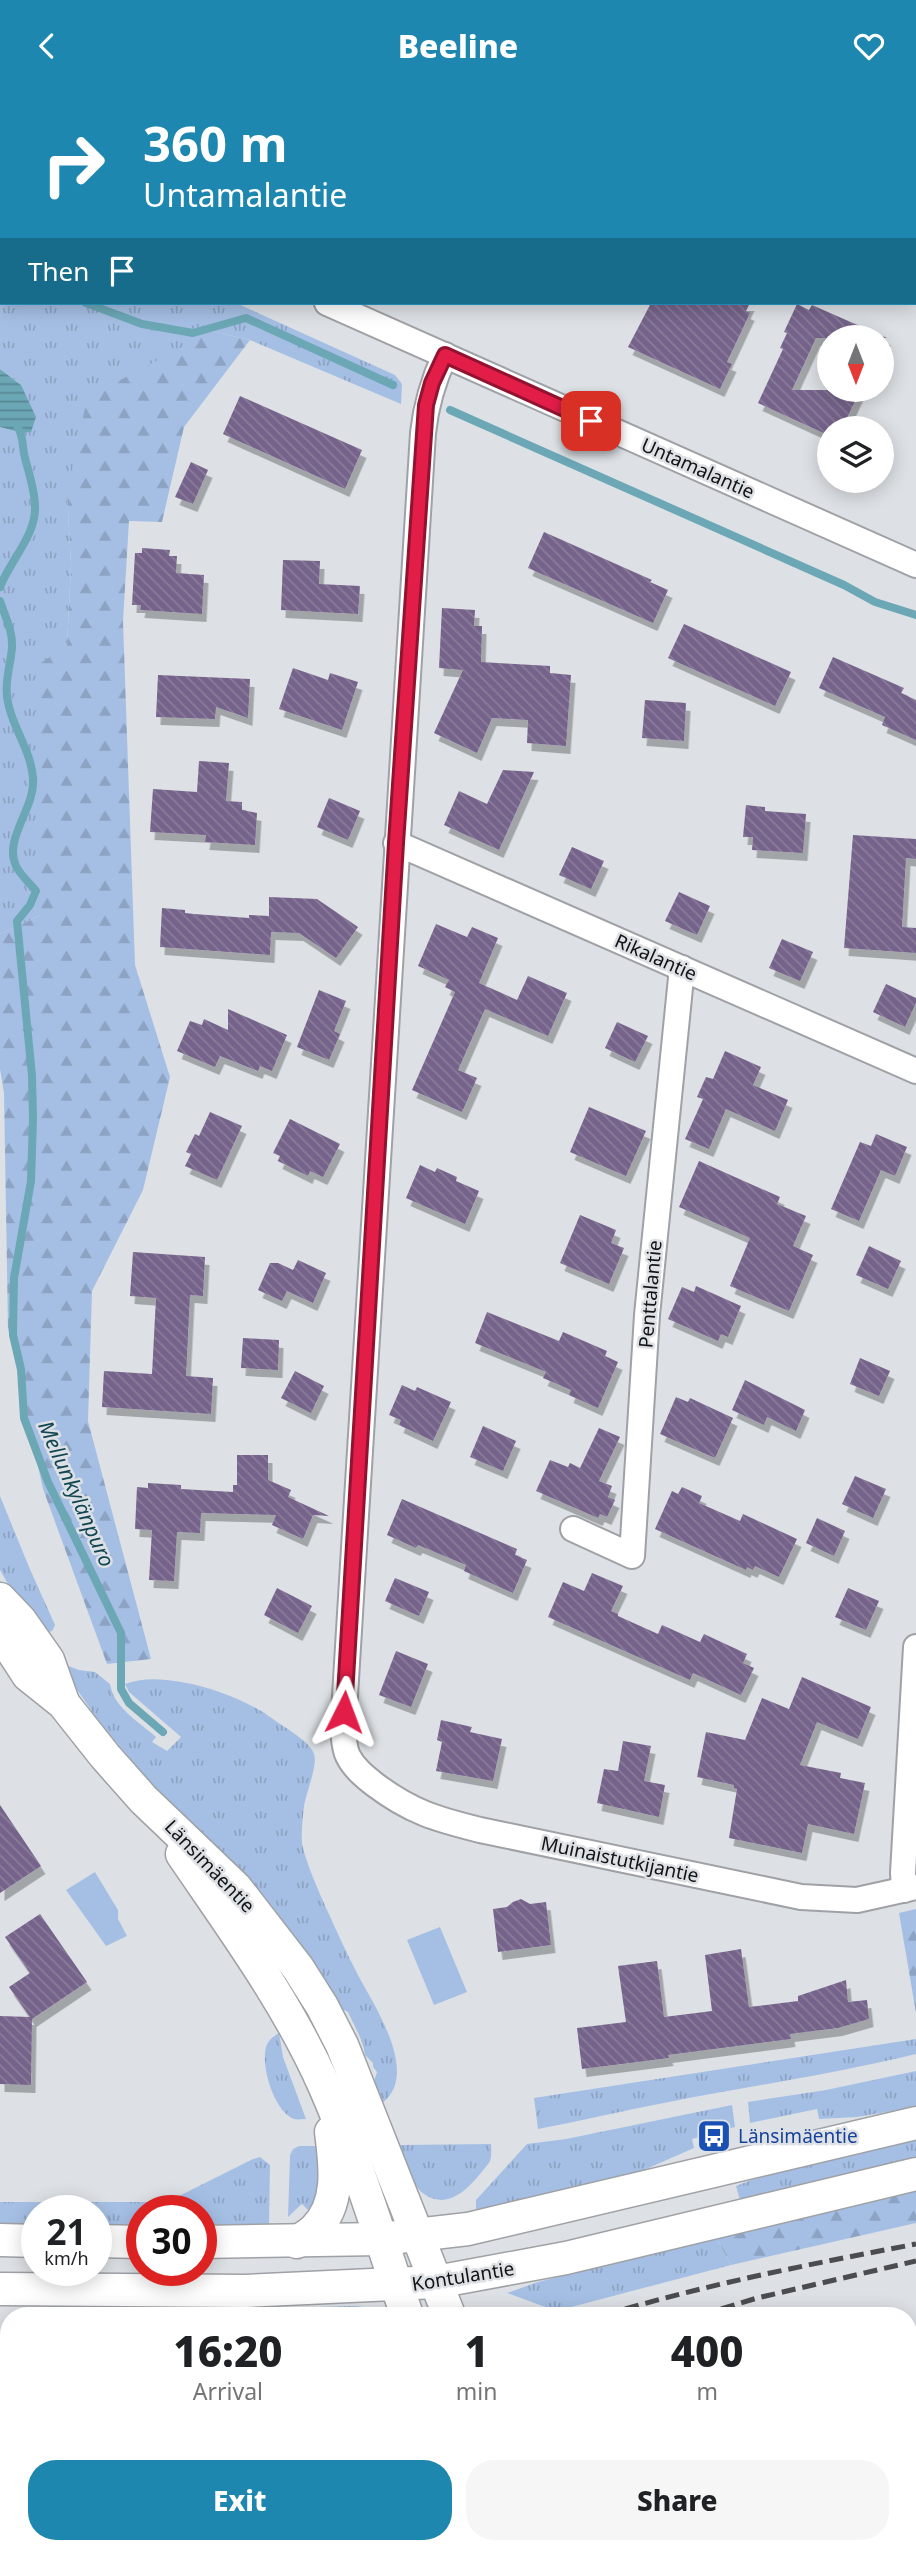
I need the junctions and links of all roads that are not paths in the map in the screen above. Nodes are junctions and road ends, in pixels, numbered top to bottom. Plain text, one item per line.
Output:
1 (332, 305) edge
2 (445, 355) junction
3 (916, 565) edge
4 (396, 843) junction
5 (682, 968) junction
6 (916, 1071) edge
7 (573, 1529) dead end
8 (0, 1599) edge
9 (0, 1621) edge
10 (916, 1647) edge
11 (64, 1703) junction
12 (143, 1799) junction
13 (910, 1888) edge
14 (324, 2085) junction
15 (916, 2123) edge
16 (916, 2174) edge
17 (416, 2237) junction
18 (381, 2239) junction
19 (0, 2240) edge
20 (21, 2241) edge
21 (217, 2242) edge
22 (297, 2242) junction
23 (436, 2282) junction
24 (397, 2285) junction
25 (0, 2289) edge
26 (404, 2307) edge
27 (446, 2307) edge

1 - 2 street, Untamalantie
2 - 3 street, Untamalantie
2 - 4 street
4 - 5 street, Rikalantie
4 - 13 street, Muinaistutkijantie
5 - 6 street, Rikalantie
5 - 7 street, Penttalantie
8 - 11 main road, Länsimäentie
9 - 11 main road, Länsimäentie
10 - 13 street
11 - 12 main road, Länsimäentie
12 - 14 main road, Länsimäentie
12 - 17 main road, Länsimäentie
14 - 18 main road, Länsimäentie
14 - 22 main road
15 - 17 main road
16 - 23 main road, Kontulantie
17 - 18 main road
17 - 23 main road, Länsimäentie
18 - 22 main road
18 - 24 main road, Länsimäentie
19 - 20 main road
21 - 22 main road
23 - 24 main road, Kontulantie
23 - 27 main road, Länsimäentie
24 - 25 main road, Kontulantie
24 - 26 main road, Länsimäentie

